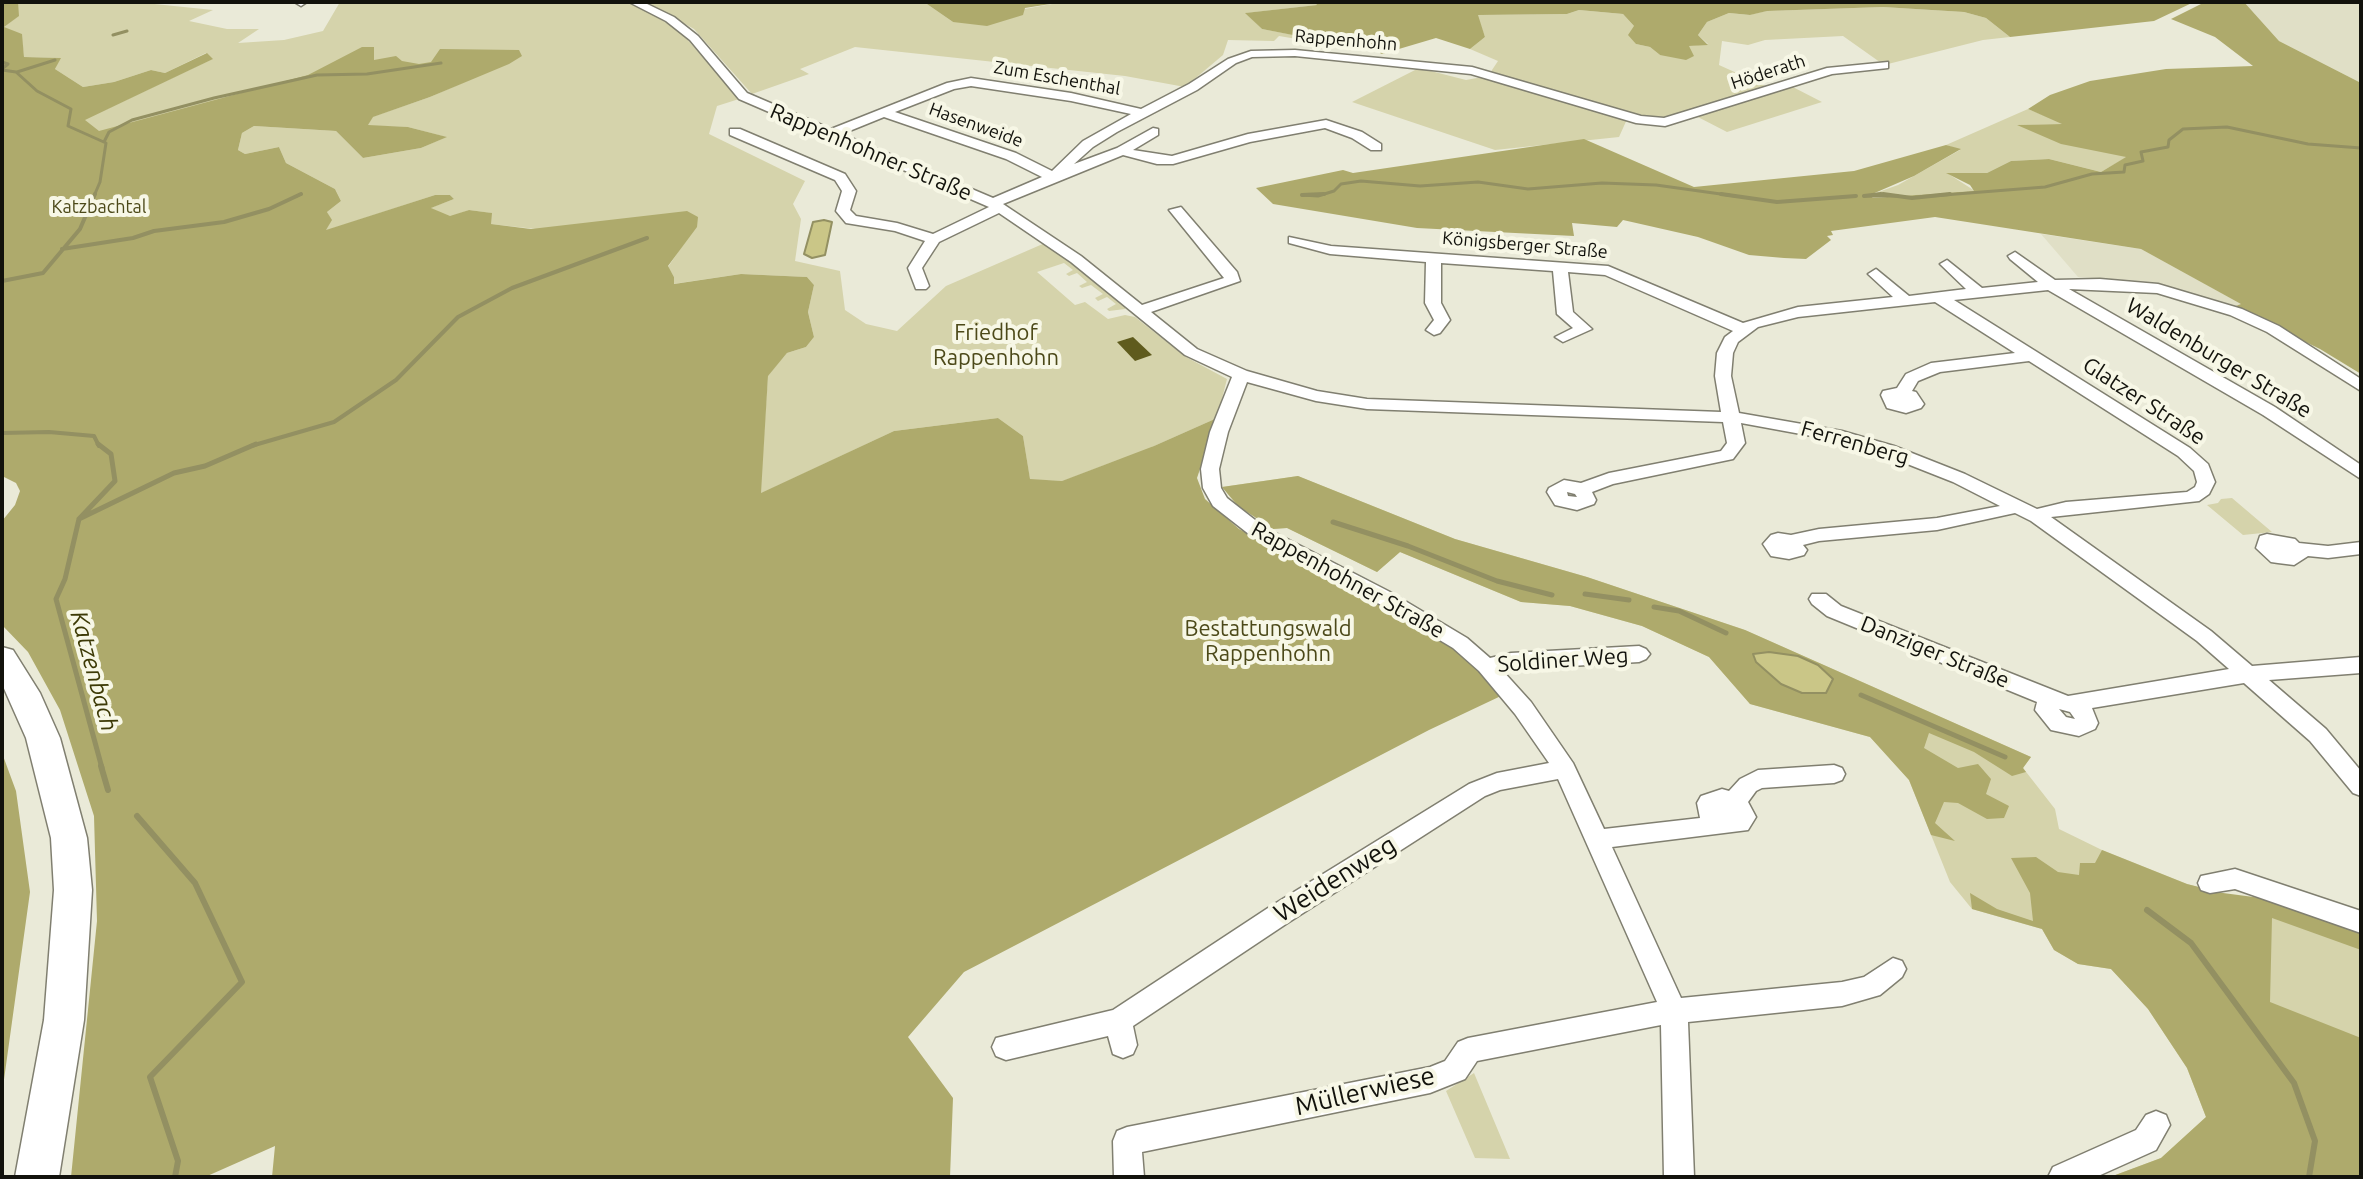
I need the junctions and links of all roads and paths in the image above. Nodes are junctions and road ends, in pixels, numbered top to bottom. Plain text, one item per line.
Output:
1 (634, 2) edge
2 (1884, 65) dead end
3 (885, 113) junction
4 (1141, 113) junction
5 (1665, 122) joint
6 (735, 132) dead end
7 (1153, 132) dead end
8 (832, 133) junction
9 (1376, 147) dead end
10 (1122, 151) junction
11 (1053, 177) junction
12 (997, 205) junction
13 (1176, 210) dead end
14 (934, 239) junction
15 (1294, 240) dead end
16 (2015, 256) dead end
17 (1434, 257) junction
18 (1947, 264) dead end
19 (1560, 265) junction
20 (1876, 274) dead end
21 (2051, 285) junction
22 (921, 286) dead end
23 (1978, 292) junction
24 (1938, 297) junction
25 (1905, 300) junction
26 (1141, 310) junction
27 (1742, 329) junction
28 (1434, 330) dead end
29 (1563, 337) dead end
30 (2031, 356) junction
31 (1241, 375) junction
32 (2361, 386) edge
33 (1902, 393) dead end
34 (1729, 417) junction
35 (2361, 473) edge
36 (1582, 489) dead end
37 (2017, 506) junction
38 (2038, 517) junction
39 (1791, 541) dead end
40 (2361, 548) edge
41 (2297, 549) dead end
42 (1819, 599) dead end
43 (1639, 654) dead end
44 (2, 658) edge
45 (2361, 665) edge
46 (1486, 666) junction
47 (2249, 674) junction
48 (1565, 769) junction
49 (1834, 774) dead end
50 (2361, 787) edge
51 (1598, 839) junction
52 (2210, 883) dead end
53 (2361, 922) edge
54 (1893, 969) dead end
55 (1674, 1011) junction
56 (1006, 1047) dead end
57 (2156, 1125) dead end
58 (37, 1177) edge
59 (1129, 1177) edge
60 (1679, 1177) edge
61 (2063, 1177) edge

1 - 8 street, Rappenhohner Straße
2 - 5 street, Höderath
3 - 4 street, Zum Eschenthal
3 - 8 street, Zum Eschenthal
3 - 11 street, Hasenweide
4 - 5 street, Rappenhohn
4 - 11 street, Rappenhohn
6 - 14 street
7 - 10 street, Rappenhohn
8 - 12 street, Rappenhohner Straße
9 - 10 street
10 - 11 street, Rappenhohn
11 - 12 street, Rappenhohn
12 - 14 street, Rappenhohn
12 - 26 street, Rappenhohner Straße
13 - 26 street
14 - 22 street
15 - 17 street, Königsberger Straße
16 - 21 street, Waldenburger Straße
17 - 19 street, Königsberger Straße
17 - 28 street
18 - 23 street
19 - 27 street, Königsberger Straße
19 - 29 street
20 - 25 street
21 - 23 street
21 - 32 street
21 - 35 street, Waldenburger Straße
23 - 24 street
24 - 25 street
24 - 30 street, Glatzer Straße
25 - 27 street
26 - 31 street, Rappenhohner Straße
27 - 34 street
30 - 33 street
30 - 38 street, Glatzer Straße
31 - 34 street, Ferrenberg
31 - 46 street, Rappenhohner Straße
34 - 36 street
34 - 37 street, Ferrenberg
37 - 38 street, Ferrenberg
37 - 39 street
38 - 47 street, Ferrenberg
40 - 41 street
42 - 47 street, Danziger Straße
43 - 46 street, Soldiner Weg
44 - 58 main road
45 - 47 street, Danziger Straße
46 - 48 street, Rappenhohner Straße
47 - 50 street, Ferrenberg
48 - 51 street, Rappenhohner Straße
48 - 56 street, Weidenweg
49 - 51 street
51 - 55 street, Rappenhohner Straße
52 - 53 street
54 - 55 street
55 - 59 street, Müllerwiese
55 - 60 street, Rappenhohner Straße
57 - 61 street

